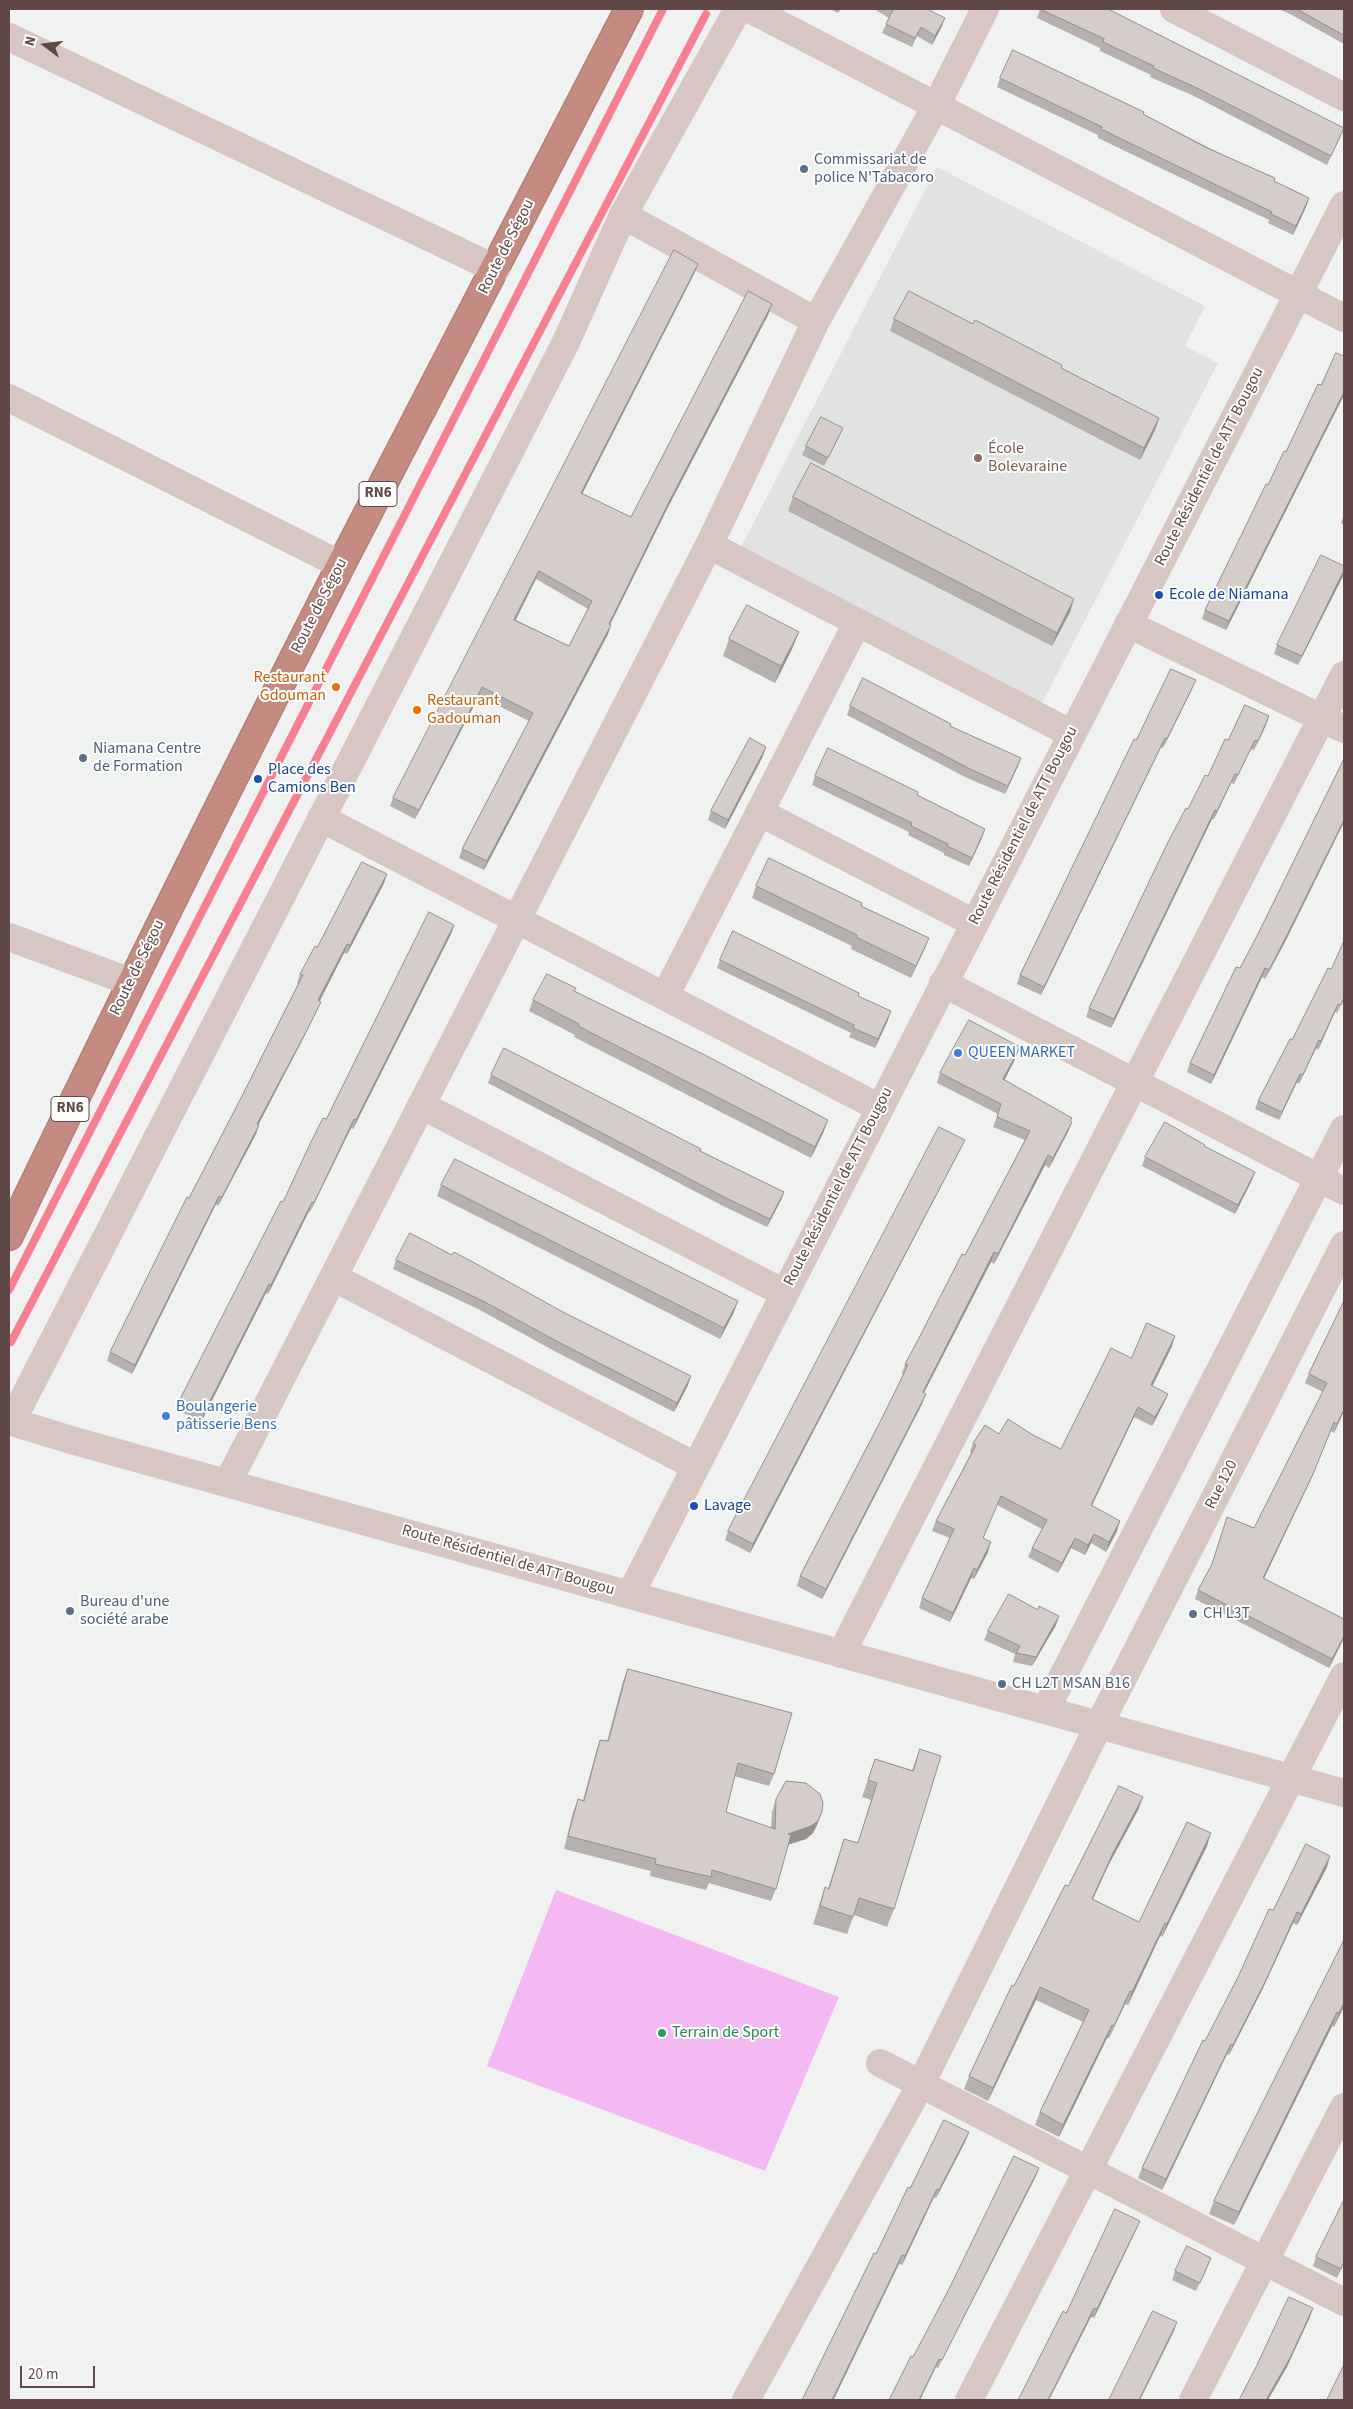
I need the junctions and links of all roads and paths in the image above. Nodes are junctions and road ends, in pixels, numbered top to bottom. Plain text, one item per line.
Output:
1 (629, 9) edge
2 (738, 9) edge
3 (750, 9) edge
4 (985, 9) edge
5 (1174, 9) edge
6 (9, 37) edge
7 (1344, 97) edge
8 (936, 106) junction
9 (1344, 205) edge
10 (623, 215) junction
11 (496, 270) junction
12 (1299, 295) junction
13 (1344, 318) edge
14 (816, 321) junction
15 (9, 398) edge
16 (708, 545) junction
17 (341, 565) junction
18 (857, 622) junction
19 (1128, 624) junction
20 (1344, 675) edge
21 (1333, 723) edge
22 (1072, 734) junction
23 (759, 812) junction
24 (321, 818) junction
25 (516, 920) junction
26 (974, 923) junction
27 (9, 937) edge
28 (131, 982) junction
29 (943, 983) junction
30 (665, 996) junction
31 (1134, 1082) junction
32 (421, 1105) junction
33 (880, 1108) junction
34 (1344, 1129) edge
35 (1319, 1179) junction
36 (1344, 1191) edge
37 (9, 1236) edge
38 (1344, 1245) edge
39 (333, 1277) junction
40 (784, 1293) junction
41 (10, 1421) edge
42 (695, 1466) junction
43 (228, 1482) junction
44 (630, 1595) junction
45 (841, 1654) junction
46 (1344, 1676) edge
47 (1046, 1709) junction
48 (1099, 1725) junction
49 (1292, 1778) junction
50 (1344, 1793) edge
51 (880, 2063) dead end
52 (921, 2084) junction
53 (1344, 2107) edge
54 (1090, 2170) junction
55 (1265, 2261) junction
56 (1344, 2302) edge
57 (746, 2400) edge
58 (969, 2400) edge
59 (1193, 2400) edge

1 - 11 highway, Route de Ségou / RN6
2 - 10 street
3 - 8 street
4 - 8 street
5 - 7 street
6 - 11 street
8 - 12 street
8 - 14 street
9 - 12 street, Route Résidentiel de ATT Bougou
10 - 14 street
10 - 24 street
11 - 17 highway, Route de Ségou / RN6
12 - 13 street
12 - 19 street, Route Résidentiel de ATT Bougou
14 - 16 street
15 - 17 street
16 - 18 street
16 - 25 street
17 - 28 highway, Route de Ségou / RN6
18 - 22 street
18 - 23 street
19 - 21 street
19 - 22 street, Route Résidentiel de ATT Bougou
20 - 21 street
21 - 31 street
22 - 26 street, Route Résidentiel de ATT Bougou
23 - 26 street
23 - 30 street
24 - 25 street
24 - 41 street
25 - 30 street
25 - 32 street
26 - 29 street, Route Résidentiel de ATT Bougou
27 - 28 street
28 - 37 highway, Route de Ségou / RN6
29 - 31 street
29 - 33 street, Route Résidentiel de ATT Bougou
30 - 33 street
31 - 35 street
31 - 45 street
32 - 39 street
32 - 40 street
33 - 40 street, Route Résidentiel de ATT Bougou
34 - 35 street
35 - 36 street
35 - 47 street
38 - 48 street, Rue 120
39 - 42 street
39 - 43 street
40 - 42 street, Route Résidentiel de ATT Bougou
41 - 43 street, Route Résidentiel de ATT Bougou
42 - 44 street, Route Résidentiel de ATT Bougou
43 - 44 street, Route Résidentiel de ATT Bougou
44 - 45 street
45 - 47 street
46 - 49 street
47 - 48 street
48 - 49 street
48 - 52 street, Rue 120
49 - 50 street
49 - 54 street
51 - 52 street
52 - 54 street
52 - 57 street, Rue 120
53 - 55 street
54 - 55 street
54 - 58 street
55 - 56 street
55 - 59 street

